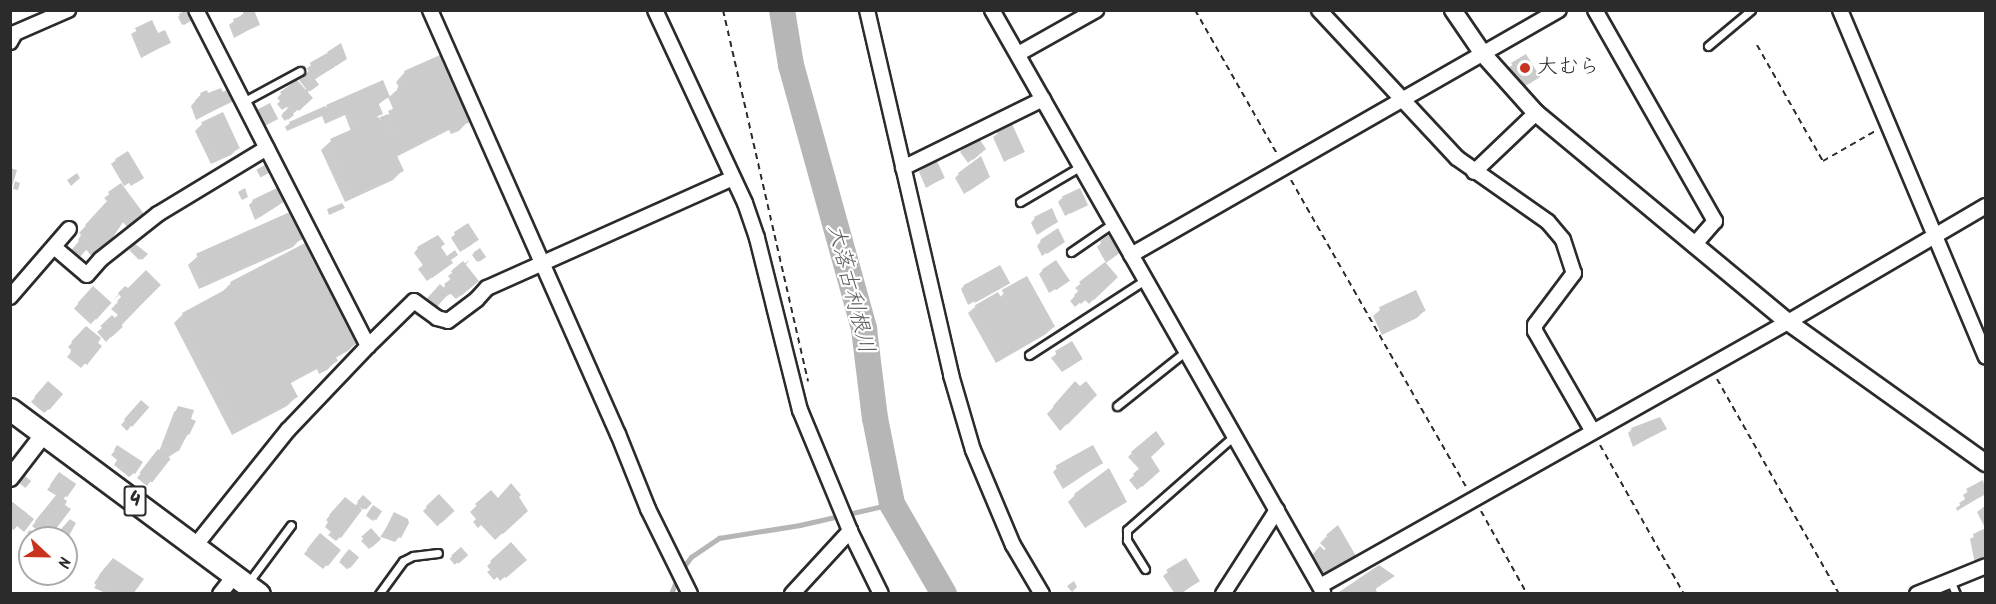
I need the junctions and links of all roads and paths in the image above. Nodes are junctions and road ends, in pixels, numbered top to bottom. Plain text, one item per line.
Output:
1 (69, 10) edge
2 (196, 10) edge
3 (430, 10) edge
4 (655, 10) edge
5 (723, 10) edge
6 (867, 10) edge
7 (992, 10) edge
8 (1096, 10) edge
9 (1195, 10) edge
10 (1319, 10) edge
11 (1453, 10) edge
12 (1559, 10) edge
13 (1595, 10) edge
14 (1751, 10) edge
15 (1840, 10) edge
16 (12, 37) edge
17 (1757, 45) dead end
18 (1708, 46) dead end
19 (1018, 54) junction
20 (1483, 54) junction
21 (300, 71) dead end
22 (1043, 99) junction
23 (1402, 100) junction
24 (243, 102) junction
25 (1536, 113) junction
26 (1888, 124) junction
27 (267, 148) junction
28 (1081, 166) junction
29 (903, 168) junction
30 (1284, 168) junction
31 (1474, 172) junction
32 (733, 178) junction
33 (1020, 202) dead end
34 (1986, 206) edge
35 (1113, 224) junction
36 (69, 229) dead end
37 (1934, 236) junction
38 (1694, 245) junction
39 (54, 247) junction
40 (1071, 252) dead end
41 (1131, 255) junction
42 (543, 263) junction
43 (1146, 279) junction
44 (10, 297) edge
45 (1788, 322) junction
46 (368, 346) junction
47 (1186, 351) junction
48 (1029, 355) dead end
49 (1986, 357) edge
50 (1710, 366) junction
51 (811, 391) dead end
52 (1118, 406) dead end
53 (10, 409) edge
54 (1593, 432) junction
55 (44, 434) junction
56 (1234, 435) junction
57 (1986, 463) edge
58 (10, 478) edge
59 (1474, 499) junction
60 (1277, 510) junction
61 (291, 525) dead end
62 (850, 531) junction
63 (195, 546) junction
64 (438, 553) dead end
65 (1986, 566) edge
66 (1145, 568) dead end
67 (247, 584) edge
68 (1953, 587) edge
69 (1322, 590) edge
70 (1923, 592) edge
71 (220, 594) edge
72 (379, 594) edge
73 (690, 594) edge
74 (792, 594) edge
75 (881, 594) edge
76 (1042, 594) edge
77 (1223, 594) edge
78 (1527, 594) edge
79 (1684, 594) edge
80 (1839, 594) edge

1 - 16 street
2 - 24 street
3 - 42 street
4 - 32 street
5 - 51 path
6 - 29 street
7 - 19 street
8 - 19 street
9 - 30 path
10 - 23 street
11 - 20 street
12 - 20 street
13 - 38 street
14 - 18 lane
15 - 26 street
17 - 26 path
19 - 22 street
20 - 23 street
20 - 25 street
21 - 24 lane
22 - 28 street
22 - 29 street
23 - 30 street
23 - 31 street
24 - 27 street
25 - 31 street
25 - 38 street
26 - 37 street
27 - 39 street
27 - 46 street
28 - 33 lane
28 - 35 street
29 - 76 street
30 - 41 street
30 - 59 path
31 - 54 street
32 - 42 street
32 - 62 street
34 - 37 street
35 - 40 lane
35 - 41 street
36 - 39 street
37 - 45 street
37 - 49 street
38 - 45 street
39 - 44 street
41 - 43 street
42 - 46 street
42 - 73 street
43 - 47 street
43 - 48 lane
45 - 50 street
45 - 57 street
46 - 63 street
47 - 52 lane
47 - 56 street
50 - 54 street
50 - 80 path
53 - 55 highway, 4
54 - 59 street
54 - 79 path
55 - 58 street
55 - 63 highway, 4
56 - 60 street
56 - 66 lane
59 - 69 street
59 - 78 path
60 - 69 street
60 - 77 street
61 - 67 lane
62 - 74 street
62 - 75 street
63 - 67 highway, 4
64 - 72 lane
65 - 68 street
67 - 71 street
68 - 70 street

